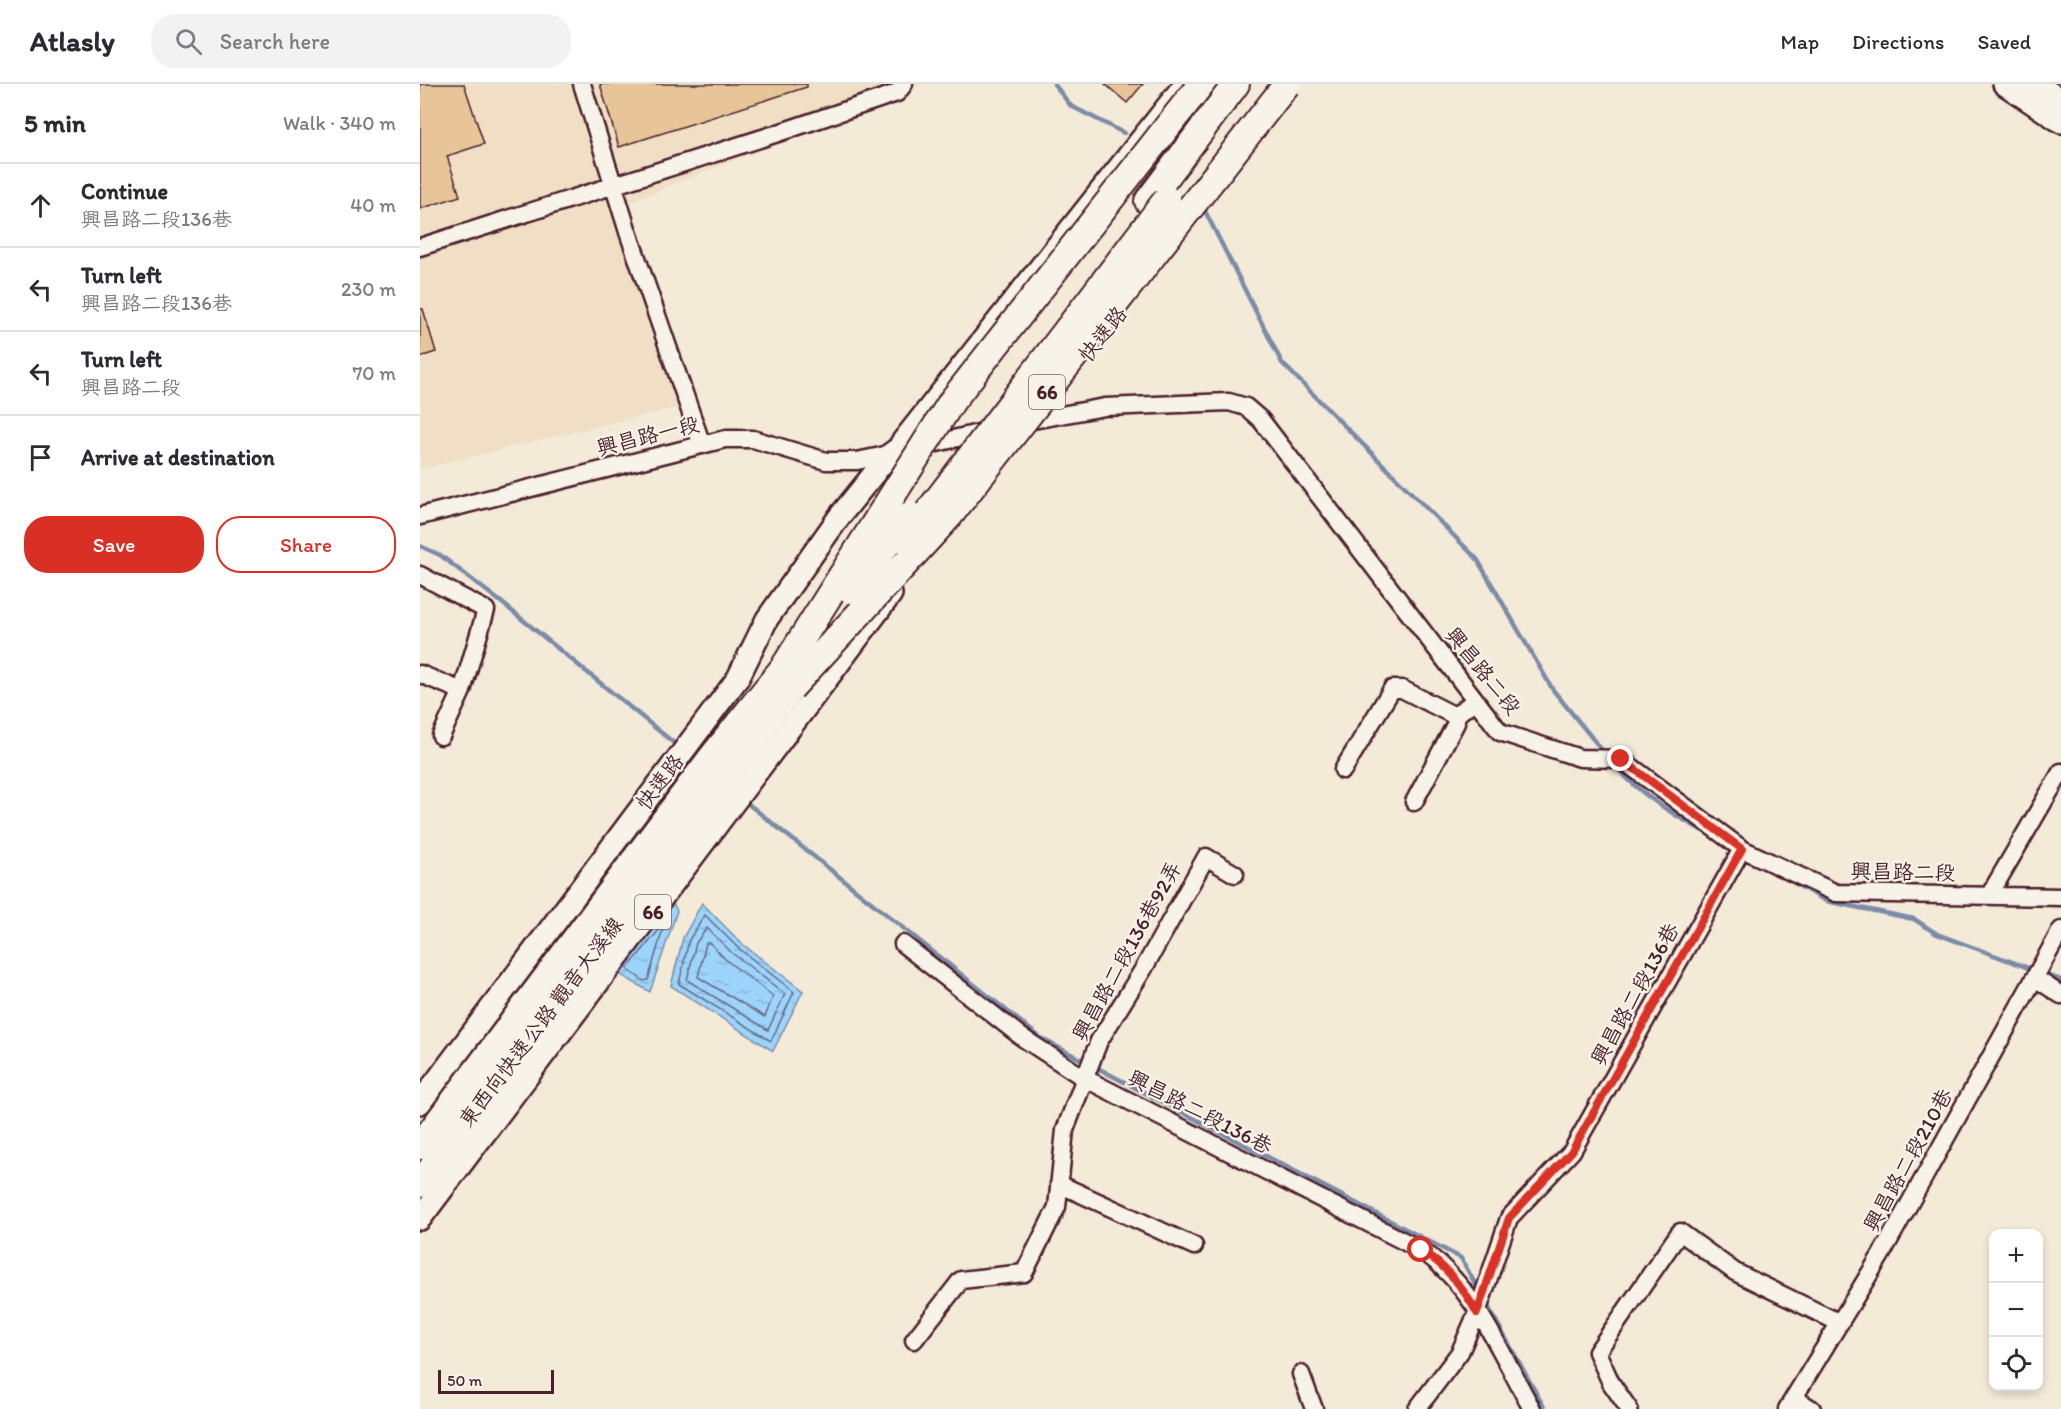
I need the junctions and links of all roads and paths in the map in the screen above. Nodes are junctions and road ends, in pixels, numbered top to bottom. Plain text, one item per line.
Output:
1 (582, 84) edge
2 (904, 84) edge
3 (1182, 84) edge
4 (1201, 84) edge
5 (1216, 84) edge
6 (1236, 84) edge
7 (1255, 84) edge
8 (1273, 84) edge
9 (1287, 84) edge
10 (1299, 84) edge
11 (2004, 84) edge
12 (2032, 84) edge
13 (2061, 104) edge
14 (2061, 122) edge
15 (614, 185) junction
16 (1158, 200) junction
17 (420, 247) edge
18 (1037, 417) junction
19 (1013, 424) junction
20 (702, 445) junction
21 (889, 455) junction
22 (420, 516) edge
23 (420, 575) edge
24 (901, 579) junction
25 (420, 674) edge
26 (788, 677) junction
27 (462, 691) junction
28 (1475, 699) junction
29 (1455, 716) junction
30 (441, 736) dead end
31 (1343, 770) dead end
32 (2061, 772) edge
33 (1414, 802) dead end
34 (1742, 849) junction
35 (1235, 874) dead end
36 (1990, 894) junction
37 (2061, 897) edge
38 (2061, 930) edge
39 (903, 944) dead end
40 (2038, 974) junction
41 (2061, 995) edge
42 (1084, 1078) junction
43 (420, 1102) edge
44 (420, 1146) edge
45 (420, 1184) edge
46 (1059, 1184) junction
47 (420, 1219) edge
48 (1194, 1246) dead end
49 (1477, 1313) junction
50 (1840, 1323) junction
51 (914, 1340) dead end
52 (1301, 1374) dead end
53 (1791, 1403) edge
54 (1314, 1409) edge
55 (1417, 1409) edge
56 (1532, 1409) edge
57 (1629, 1409) edge
58 (1812, 1409) edge

1 - 15 street
2 - 15 street
3 - 21 street, 快速路
4 - 26 highway, 66, bridge
5 - 21 main road, 快速路
6 - 16 highway
7 - 16 highway
8 - 19 main road, 快速路 / 66
9 - 26 highway, 66, bridge
10 - 18 street, 快速路
11 - 14 main road
12 - 13 highway
15 - 17 street
15 - 20 street
16 - 26 highway, bridge
18 - 19 street, 興昌路二段
18 - 24 street, 快速路 / 66
18 - 28 street, 興昌路二段
19 - 21 street, 興昌路一段
19 - 24 main road, 快速路 / 66
20 - 21 street, 興昌路一段
20 - 22 street, 興昌路一段
21 - 43 main road, 快速路
23 - 27 street
24 - 47 main road, 快速路 / 66
25 - 27 street
26 - 44 highway, 東西向快速公路 觀音大溪線 / 66
26 - 45 highway, 東西向快速公路 觀音大溪線 / 66
27 - 30 street
28 - 29 street
28 - 34 street, 興昌路二段
29 - 31 street
29 - 33 street
32 - 36 street
34 - 36 street, 興昌路二段
34 - 49 street, 興昌路二段136巷
35 - 42 street, 興昌路二段136巷92弄
36 - 37 street, 興昌路二段
38 - 40 street, 興昌路二段210巷
39 - 42 street, 興昌路二段136巷
40 - 41 street
40 - 50 street, 興昌路二段210巷
42 - 46 street, 興昌路二段136巷92弄
42 - 49 street, 興昌路二段136巷
46 - 48 street
46 - 51 street, 興昌路二段136巷92弄
49 - 55 street, 興昌路二段136巷
49 - 56 street, 興昌路二段136巷
50 - 53 street, 興昌路二段210巷
50 - 57 street
52 - 54 street
53 - 58 street

